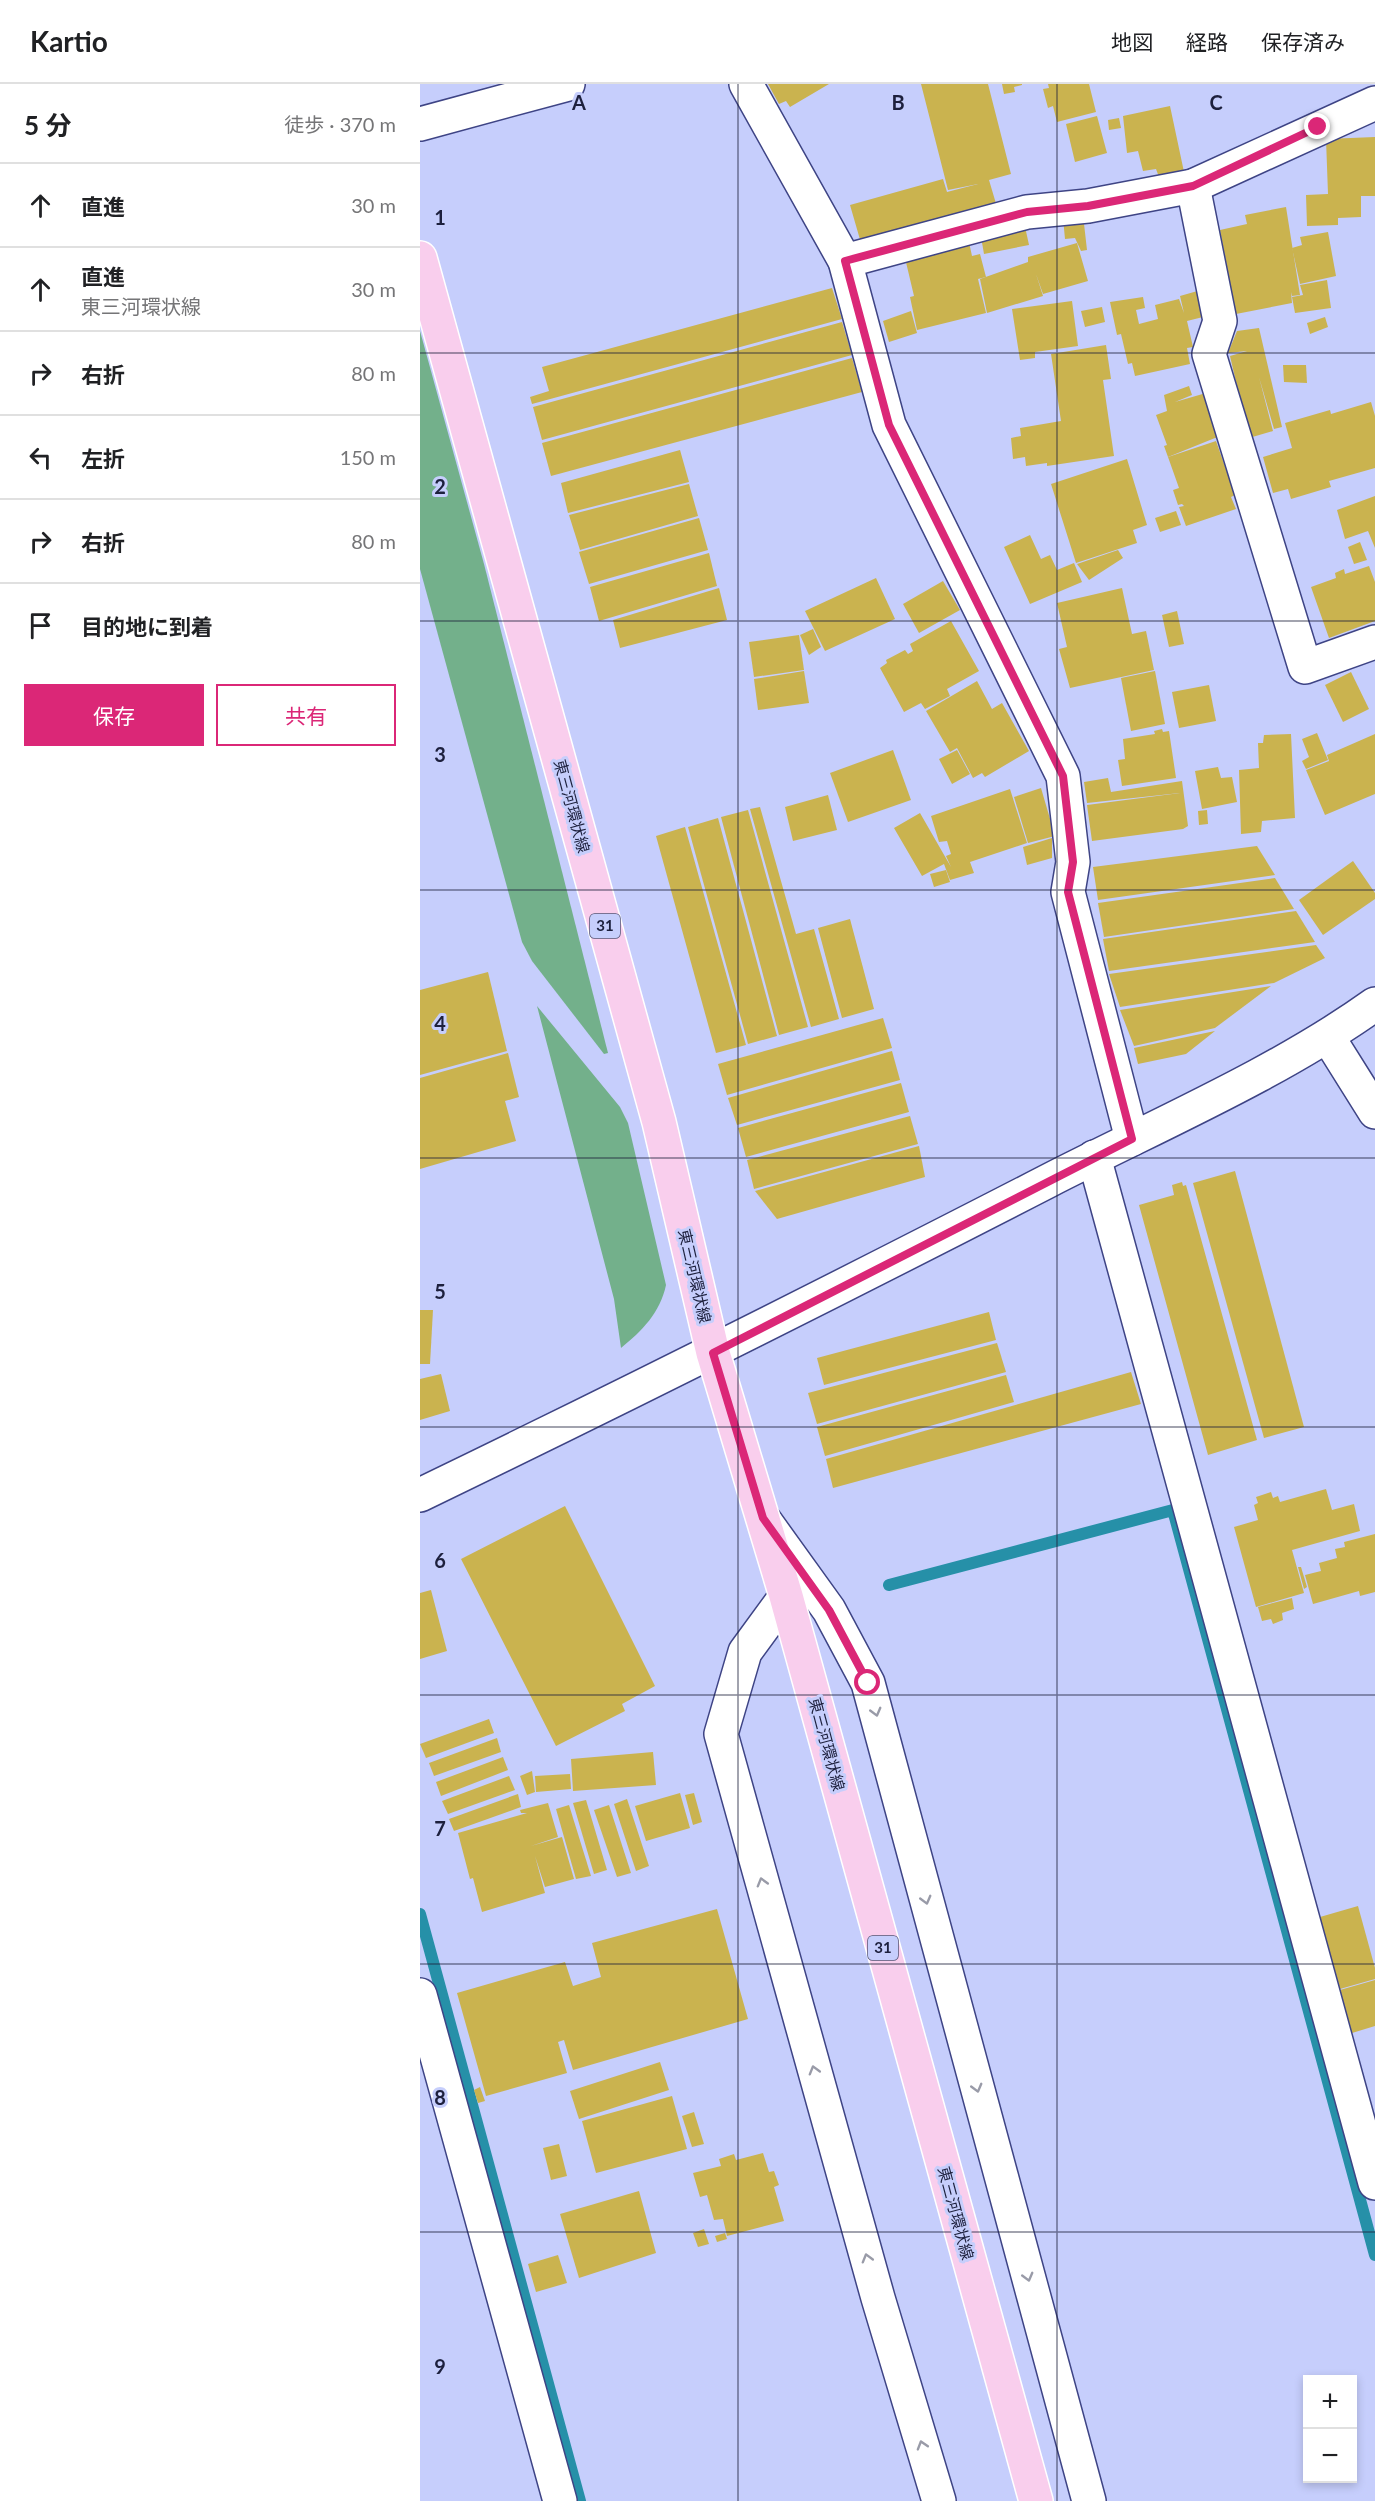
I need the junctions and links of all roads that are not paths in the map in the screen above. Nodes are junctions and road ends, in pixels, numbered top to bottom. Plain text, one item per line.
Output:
1 (568, 84) edge
2 (746, 84) edge
3 (1375, 103) edge
4 (420, 124) edge
5 (1193, 186) junction
6 (420, 258) edge
7 (845, 261) junction
8 (1375, 642) edge
9 (1375, 1004) edge
10 (1329, 1037) junction
11 (1375, 1112) edge
12 (1132, 1139) junction
13 (1094, 1157) junction
14 (713, 1353) junction
15 (420, 1496) edge
16 (763, 1518) junction
17 (786, 1596) junction
18 (420, 1995) edge
19 (1375, 2182) edge
20 (560, 2501) edge
21 (939, 2501) edge
22 (1036, 2501) edge
23 (1089, 2501) edge

1 - 4 street
2 - 7 street
3 - 5 street
5 - 7 street
5 - 8 street
6 - 14 main road, 東三河環状線 / 31
7 - 12 street
9 - 10 street
10 - 11 street
10 - 12 street
12 - 13 street
13 - 14 street
13 - 19 street
14 - 15 street
14 - 16 main road, 東三河環状線 / 31
16 - 17 main road, 東三河環状線 / 31
16 -> 23 street
21 -> 17 street
17 - 22 main road, 東三河環状線 / 31
18 - 20 street

